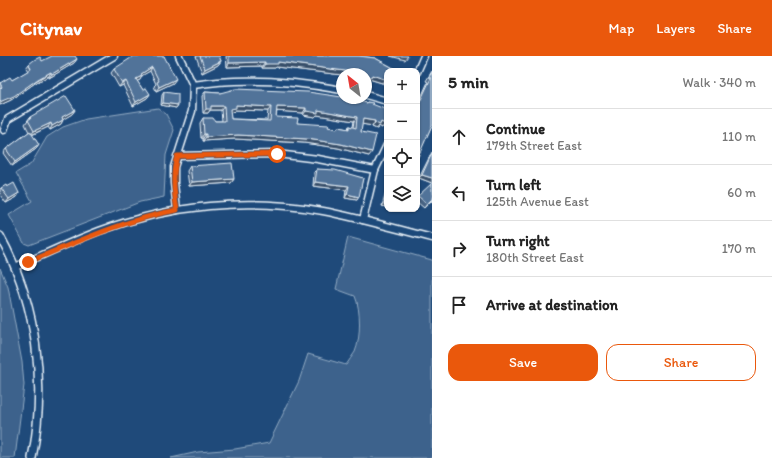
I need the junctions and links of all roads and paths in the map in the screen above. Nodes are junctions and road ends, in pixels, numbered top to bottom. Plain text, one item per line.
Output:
1 (114, 56) edge
2 (179, 56) edge
3 (424, 56) edge
4 (419, 68) edge
5 (193, 85) junction
6 (336, 89) edge
7 (372, 97) edge
8 (384, 100) edge
9 (4, 130) dead end
10 (384, 151) edge
11 (177, 156) junction
12 (375, 170) junction
13 (177, 210) junction
14 (363, 220) junction
15 (0, 236) edge
16 (432, 238) edge
17 (15, 267) junction
18 (32, 458) edge

1 - 9 street
2 - 5 street
3 - 4 street
5 - 6 street
5 - 11 street
7 - 8 street
10 - 12 street
11 - 12 street
11 - 13 street
12 - 14 street
13 - 14 street
13 - 17 street
14 - 16 street
15 - 17 street
17 - 18 street

